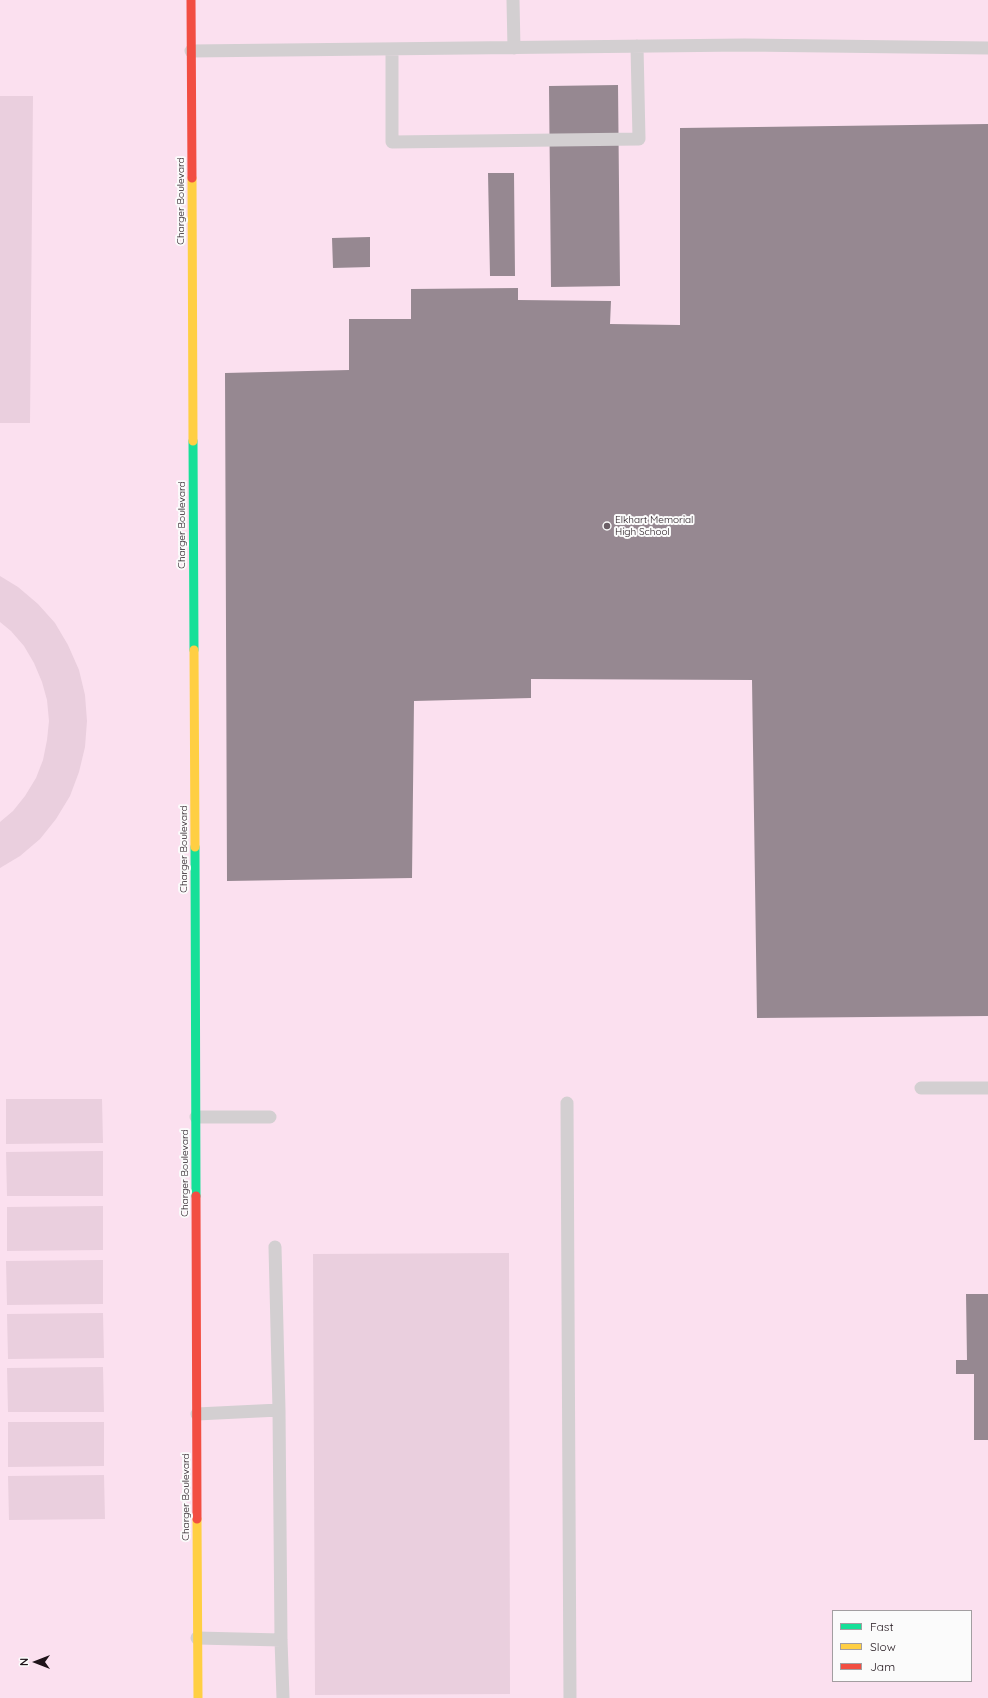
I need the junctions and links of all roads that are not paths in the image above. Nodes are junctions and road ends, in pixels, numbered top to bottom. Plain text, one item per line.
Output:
1 (191, 0) edge
2 (513, 0) edge
3 (637, 46) junction
4 (514, 48) junction
5 (988, 48) edge
6 (392, 50) junction
7 (191, 51) junction
8 (921, 1088) dead end
9 (988, 1088) edge
10 (567, 1103) dead end
11 (196, 1117) junction
12 (270, 1117) dead end
13 (275, 1247) dead end
14 (279, 1410) junction
15 (197, 1414) junction
16 (196, 1638) junction
17 (281, 1640) junction
18 (198, 1698) edge
19 (283, 1698) edge
20 (570, 1698) edge

1 - 7 street, Charger Boulevard
2 - 4 lane
3 - 4 lane
3 - 5 lane
3 - 6 lane
4 - 6 lane
6 - 7 lane
7 - 11 street, Charger Boulevard
8 - 9 lane
10 - 20 lane
11 - 12 lane
11 - 15 street, Charger Boulevard
13 - 14 lane
14 - 15 lane
14 - 17 lane
15 - 16 street, Charger Boulevard
16 - 17 lane
16 - 18 street, Charger Boulevard
17 - 19 lane

